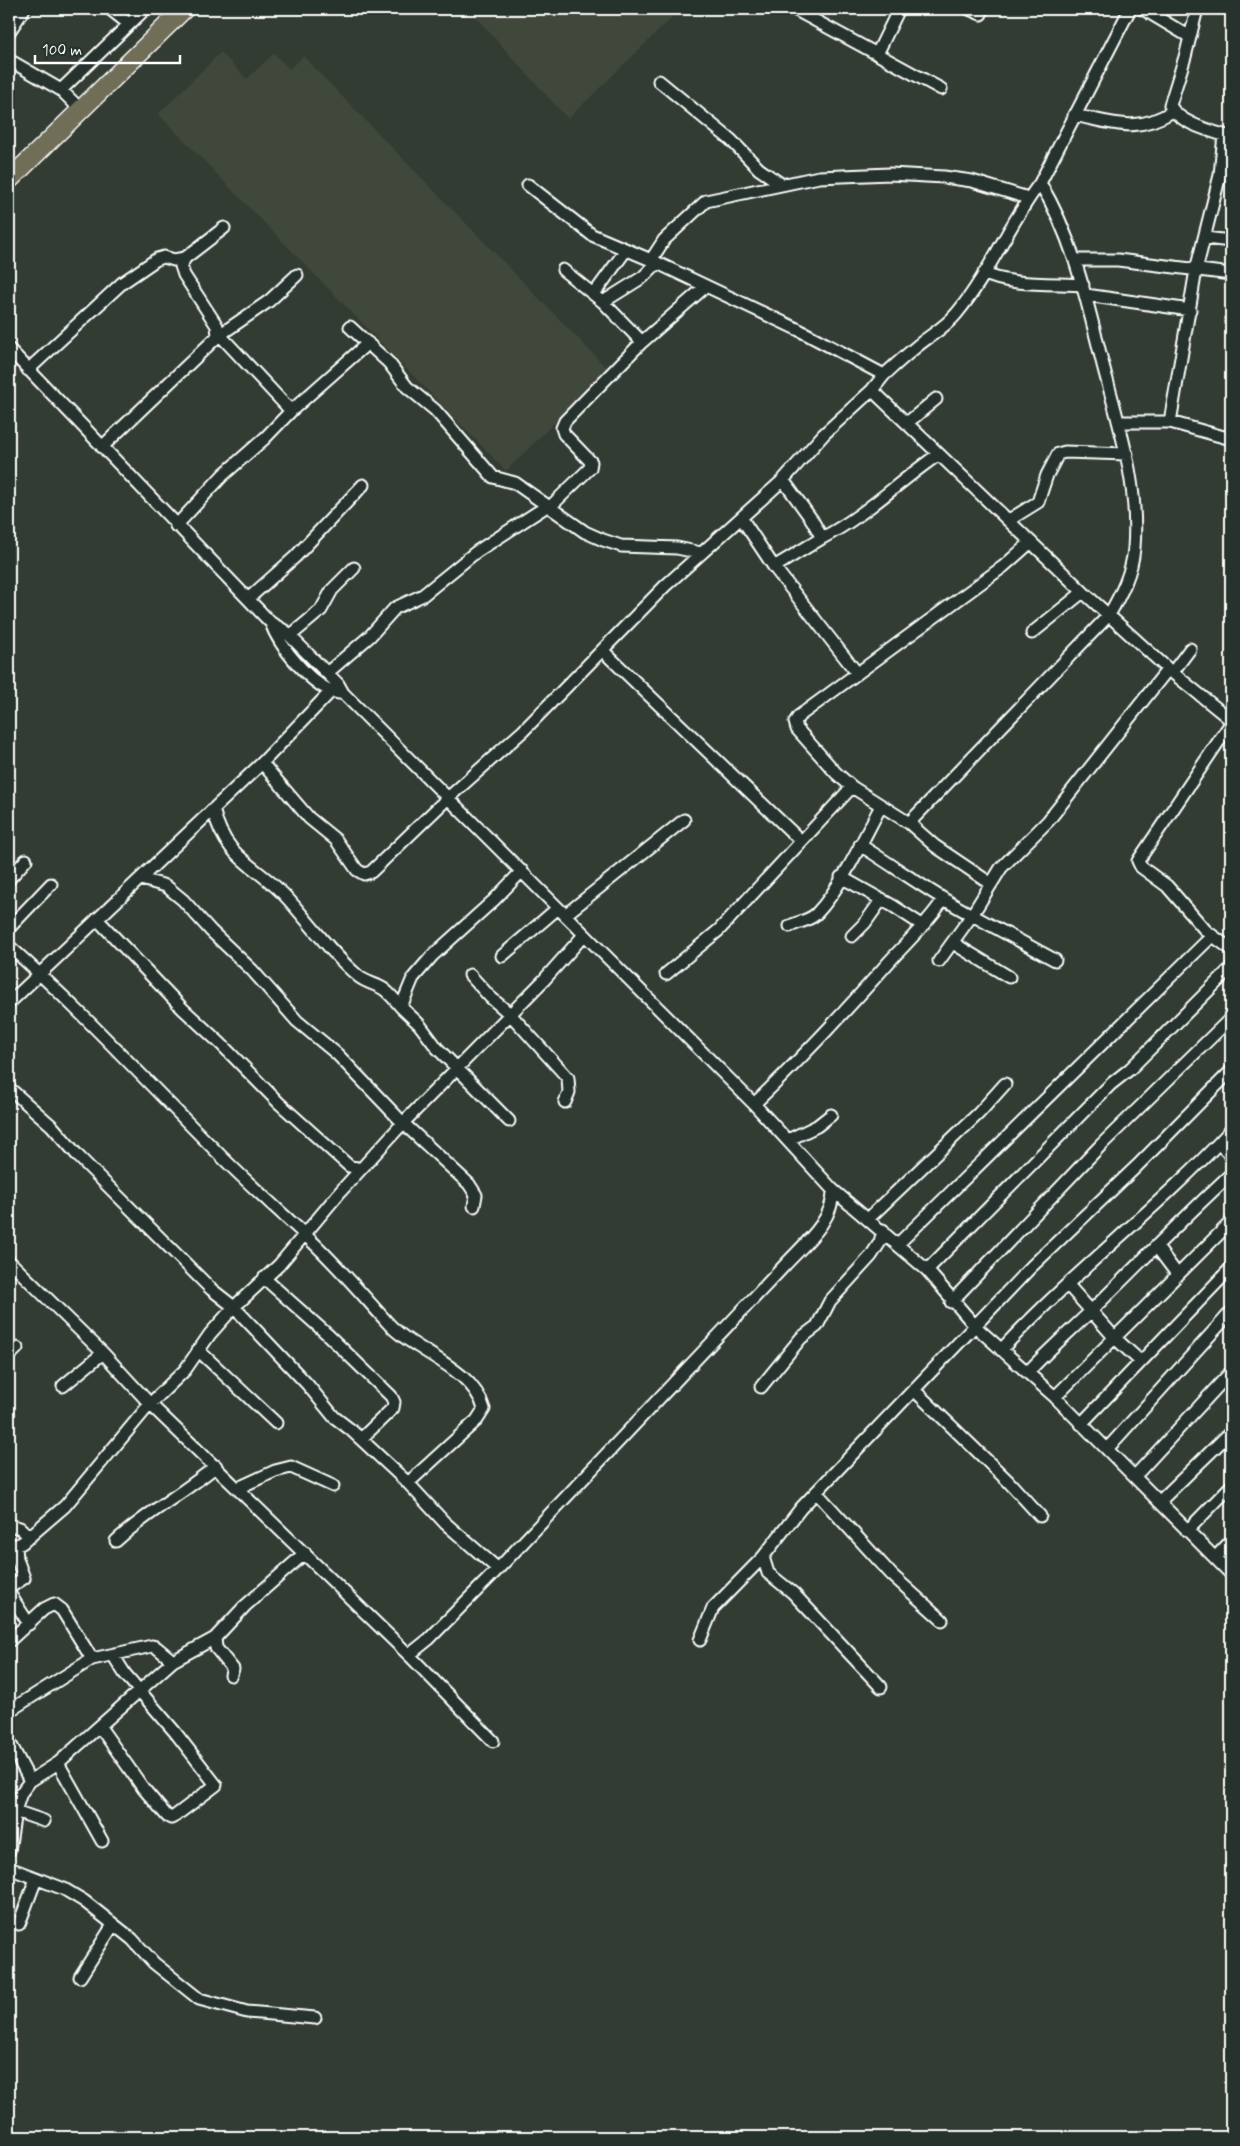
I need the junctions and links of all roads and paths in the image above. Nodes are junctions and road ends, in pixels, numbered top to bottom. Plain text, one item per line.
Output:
1 (24, 9) edge
2 (110, 9) edge
3 (145, 9) edge
4 (184, 9) edge
5 (794, 9) edge
6 (899, 9) edge
7 (969, 9) edge
8 (1130, 9) edge
9 (1143, 9) edge
10 (1197, 9) edge
11 (981, 14) dead end
12 (129, 24) junction
13 (9, 32) edge
14 (1190, 37) junction
15 (877, 54) junction
16 (9, 60) edge
17 (659, 81) dead end
18 (941, 89) dead end
19 (61, 90) junction
20 (81, 110) junction
21 (1173, 111) junction
22 (1074, 115) junction
23 (1228, 137) edge
24 (9, 180) edge
25 (1040, 183) junction
26 (528, 184) dead end
27 (781, 184) junction
28 (1028, 198) junction
29 (224, 228) dead end
30 (1205, 238) junction
31 (1231, 241) edge
32 (626, 250) junction
33 (180, 259) junction
34 (1075, 260) junction
35 (654, 262) junction
36 (563, 270) dead end
37 (1196, 270) junction
38 (984, 273) junction
39 (297, 274) dead end
40 (1231, 274) edge
41 (706, 286) junction
42 (1084, 290) junction
43 (594, 294) junction
44 (603, 302) junction
45 (1190, 310) junction
46 (350, 327) dead end
47 (219, 336) junction
48 (642, 342) junction
49 (368, 343) junction
50 (9, 349) edge
51 (28, 370) junction
52 (884, 375) junction
53 (872, 390) junction
54 (936, 399) dead end
55 (290, 410) junction
56 (1120, 422) junction
57 (1170, 422) junction
58 (907, 423) junction
59 (1231, 439) edge
60 (102, 447) junction
61 (939, 454) junction
62 (1127, 454) junction
63 (782, 480) junction
64 (362, 485) dead end
65 (548, 506) junction
66 (742, 519) junction
67 (1009, 520) junction
68 (176, 526) junction
69 (822, 538) junction
70 (1031, 542) junction
71 (701, 553) junction
72 (774, 567) junction
73 (354, 568) dead end
74 (1083, 592) junction
75 (248, 599) junction
76 (1109, 615) junction
77 (270, 623) junction
78 (1032, 633) dead end
79 (290, 636) junction
80 (1190, 649) dead end
81 (603, 650) junction
82 (1170, 671) junction
83 (327, 673) junction
84 (857, 673) junction
85 (338, 690) junction
86 (1231, 722) edge
87 (262, 763) junction
88 (852, 787) junction
89 (449, 797) junction
90 (881, 806) junction
91 (213, 809) junction
92 (684, 820) dead end
93 (909, 823) junction
94 (801, 841) junction
95 (860, 845) junction
96 (26, 860) dead end
97 (522, 871) junction
98 (842, 877) junction
99 (141, 878) junction
100 (9, 879) edge
101 (990, 883) junction
102 (51, 884) dead end
103 (882, 899) junction
104 (942, 900) junction
105 (561, 911) junction
106 (972, 915) junction
107 (98, 919) junction
108 (922, 925) junction
109 (790, 926) dead end
110 (9, 928) edge
111 (584, 936) junction
112 (852, 936) dead end
113 (1212, 936) junction
114 (954, 943) junction
115 (9, 946) edge
116 (1231, 949) edge
117 (502, 956) dead end
118 (1055, 960) dead end
119 (939, 961) dead end
120 (1231, 968) edge
121 (39, 973) junction
122 (666, 974) dead end
123 (470, 975) dead end
124 (1009, 977) dead end
125 (9, 1003) edge
126 (401, 1007) junction
127 (510, 1014) junction
128 (1231, 1018) edge
129 (458, 1068) junction
130 (1231, 1071) edge
131 (1004, 1084) dead end
132 (9, 1088) edge
133 (565, 1102) dead end
134 (754, 1104) junction
135 (831, 1115) dead end
136 (509, 1120) dead end
137 (403, 1123) junction
138 (1231, 1130) edge
139 (788, 1140) junction
140 (1219, 1143) junction
141 (1231, 1156) edge
142 (348, 1166) junction
143 (361, 1169) junction
144 (1231, 1174) edge
145 (349, 1182) junction
146 (839, 1201) junction
147 (474, 1206) dead end
148 (868, 1218) junction
149 (1231, 1222) edge
150 (883, 1230) junction
151 (299, 1234) junction
152 (898, 1244) junction
153 (1156, 1246) junction
154 (9, 1261) edge
155 (1231, 1268) edge
156 (927, 1270) junction
157 (1177, 1274) junction
158 (264, 1278) junction
159 (1068, 1285) junction
160 (952, 1302) junction
161 (234, 1307) junction
162 (1092, 1310) junction
163 (1231, 1312) edge
164 (976, 1327) junction
165 (1115, 1338) junction
166 (198, 1350) junction
167 (1001, 1350) junction
168 (103, 1353) junction
169 (1140, 1361) junction
170 (1028, 1372) junction
171 (1231, 1372) edge
172 (63, 1386) dead end
173 (761, 1386) dead end
174 (914, 1390) junction
175 (1055, 1397) junction
176 (150, 1404) junction
177 (276, 1424) dead end
178 (1081, 1424) junction
179 (1231, 1432) edge
180 (360, 1439) junction
181 (1108, 1449) junction
182 (216, 1466) junction
183 (1135, 1476) junction
184 (408, 1483) junction
185 (333, 1486) dead end
186 (1231, 1486) edge
187 (238, 1488) junction
188 (816, 1492) junction
189 (1159, 1502) junction
190 (1040, 1516) dead end
191 (9, 1525) edge
192 (1187, 1531) junction
193 (30, 1536) junction
194 (116, 1540) dead end
195 (1231, 1541) edge
196 (12, 1547) edge
197 (305, 1553) junction
198 (763, 1557) junction
199 (1215, 1558) junction
200 (498, 1569) junction
201 (1231, 1574) edge
202 (9, 1588) edge
203 (9, 1593) edge
204 (942, 1620) dead end
205 (29, 1624) junction
206 (215, 1638) junction
207 (700, 1640) dead end
208 (9, 1641) edge
209 (113, 1655) junction
210 (409, 1655) junction
211 (92, 1658) junction
212 (174, 1660) junction
213 (231, 1675) dead end
214 (881, 1687) dead end
215 (139, 1689) junction
216 (9, 1711) edge
217 (100, 1727) junction
218 (9, 1741) edge
219 (493, 1741) dead end
220 (58, 1764) junction
221 (30, 1781) junction
222 (15, 1811) junction
223 (44, 1821) dead end
224 (102, 1841) dead end
225 (9, 1851) edge
226 (9, 1868) edge
227 (36, 1879) junction
228 (19, 1924) dead end
229 (113, 1925) junction
230 (80, 1976) dead end
231 (315, 2018) dead end

1 - 13 street
2 - 12 street
3 - 12 street
4 - 20 main road
5 - 15 street
6 - 15 street
7 - 11 street
8 - 22 street
9 - 14 street
10 - 14 street
12 - 19 street
14 - 21 street
15 - 18 street
16 - 19 street
17 - 27 street
19 - 20 street
20 - 24 main road
21 - 22 street
21 - 23 street
22 - 25 street
23 - 30 street
25 - 28 street
25 - 34 street
26 - 32 street
27 - 28 street
27 - 35 street
28 - 38 street
29 - 33 street
30 - 31 street
30 - 37 street
32 - 35 street
32 - 43 street
33 - 47 street
33 - 51 street
34 - 37 street
34 - 42 street
35 - 41 street
35 - 44 street
36 - 43 street
37 - 40 street
37 - 45 street
38 - 42 street
38 - 52 street
39 - 47 street
41 - 48 street
41 - 52 street
42 - 45 street
42 - 56 street
43 - 44 street
44 - 48 street
45 - 57 street
46 - 49 street
47 - 55 street
47 - 60 street
48 - 65 street
49 - 55 street
49 - 65 street
50 - 51 street
51 - 60 street
52 - 53 street
53 - 58 street
53 - 63 street
54 - 58 street
55 - 68 street
56 - 57 street
56 - 62 street
57 - 59 street
58 - 61 street
60 - 68 street
61 - 67 street
61 - 69 street
62 - 67 street
62 - 76 street
63 - 66 street
63 - 69 street
64 - 75 street
65 - 71 street
65 - 83 street
66 - 71 street
66 - 72 street
67 - 70 street
68 - 75 street
69 - 72 street
70 - 74 street
70 - 84 street
71 - 81 street
72 - 84 street
73 - 79 street
74 - 76 street
74 - 78 street
75 - 77 street
76 - 82 street
76 - 93 street
77 - 79 street
77 - 85 street
79 - 83 street
80 - 82 street
81 - 89 street
81 - 94 street
82 - 86 street
82 - 101 street
83 - 85 street
84 - 88 street
85 - 87 street
85 - 89 street
86 - 113 street
87 - 89 street
87 - 91 street
88 - 90 street
88 - 94 street
89 - 97 street
90 - 93 street
90 - 95 street
91 - 99 street
91 - 126 street
92 - 105 street
93 - 101 street
94 - 122 street
95 - 98 street
95 - 104 street
96 - 100 street
97 - 105 street
97 - 126 street
98 - 103 street
98 - 109 street
99 - 107 street
99 - 137 street
101 - 106 street
102 - 110 street
103 - 108 street
103 - 112 street
104 - 106 street
104 - 108 street
105 - 111 street
105 - 117 street
106 - 114 street
106 - 118 street
107 - 121 street
107 - 142 street
108 - 134 street
111 - 127 street
111 - 134 street
113 - 116 street
113 - 152 street
114 - 119 street
114 - 124 street
115 - 121 street
120 - 156 street
121 - 125 street
121 - 151 street
123 - 127 street
126 - 129 street
127 - 129 street
127 - 133 street
128 - 160 street
129 - 136 street
129 - 137 street
130 - 164 street
131 - 148 street
132 - 161 street
134 - 139 street
135 - 139 street
137 - 143 street
137 - 147 street
138 - 140 street
139 - 146 street
140 - 141 street
140 - 159 street
142 - 143 street
142 - 145 street
143 - 145 street
144 - 153 street
145 - 151 street
146 - 148 street
146 - 200 street
148 - 150 street
149 - 157 street
150 - 152 street
150 - 173 street
151 - 158 street
151 - 184 street
152 - 156 street
153 - 157 street
153 - 162 street
154 - 168 street
155 - 169 street
156 - 160 street
157 - 165 street
158 - 161 street
158 - 180 street
159 - 162 street
159 - 167 street
160 - 164 street
161 - 166 street
161 - 180 street
162 - 165 street
162 - 170 street
163 - 181 street
164 - 167 street
164 - 174 street
165 - 169 street
165 - 175 street
166 - 176 street
166 - 177 street
167 - 170 street
168 - 172 street
168 - 176 street
169 - 178 street
170 - 175 street
171 - 183 street
174 - 188 street
174 - 190 street
175 - 178 street
176 - 182 street
176 - 193 street
178 - 181 street
179 - 189 street
180 - 184 street
181 - 183 street
182 - 187 street
182 - 194 street
183 - 189 street
184 - 200 street
185 - 187 street
186 - 192 street
187 - 197 street
188 - 198 street
188 - 204 street
189 - 192 street
191 - 193 street
192 - 199 street
193 - 196 street
195 - 199 street
196 - 202 street
197 - 206 street
197 - 210 street
198 - 207 street
198 - 214 street
199 - 201 street
200 - 210 street
203 - 205 street
205 - 208 street
205 - 211 street
206 - 212 street
206 - 213 street
209 - 211 street
209 - 212 street
209 - 215 street
210 - 219 street
211 - 216 street
212 - 215 street
215 - 217 street
215 - 217 street
217 - 220 street
218 - 221 street
220 - 221 street
220 - 224 street
221 - 222 street
222 - 223 street
222 - 225 street
226 - 227 street
227 - 228 street
227 - 229 street
229 - 230 street
229 - 231 street

